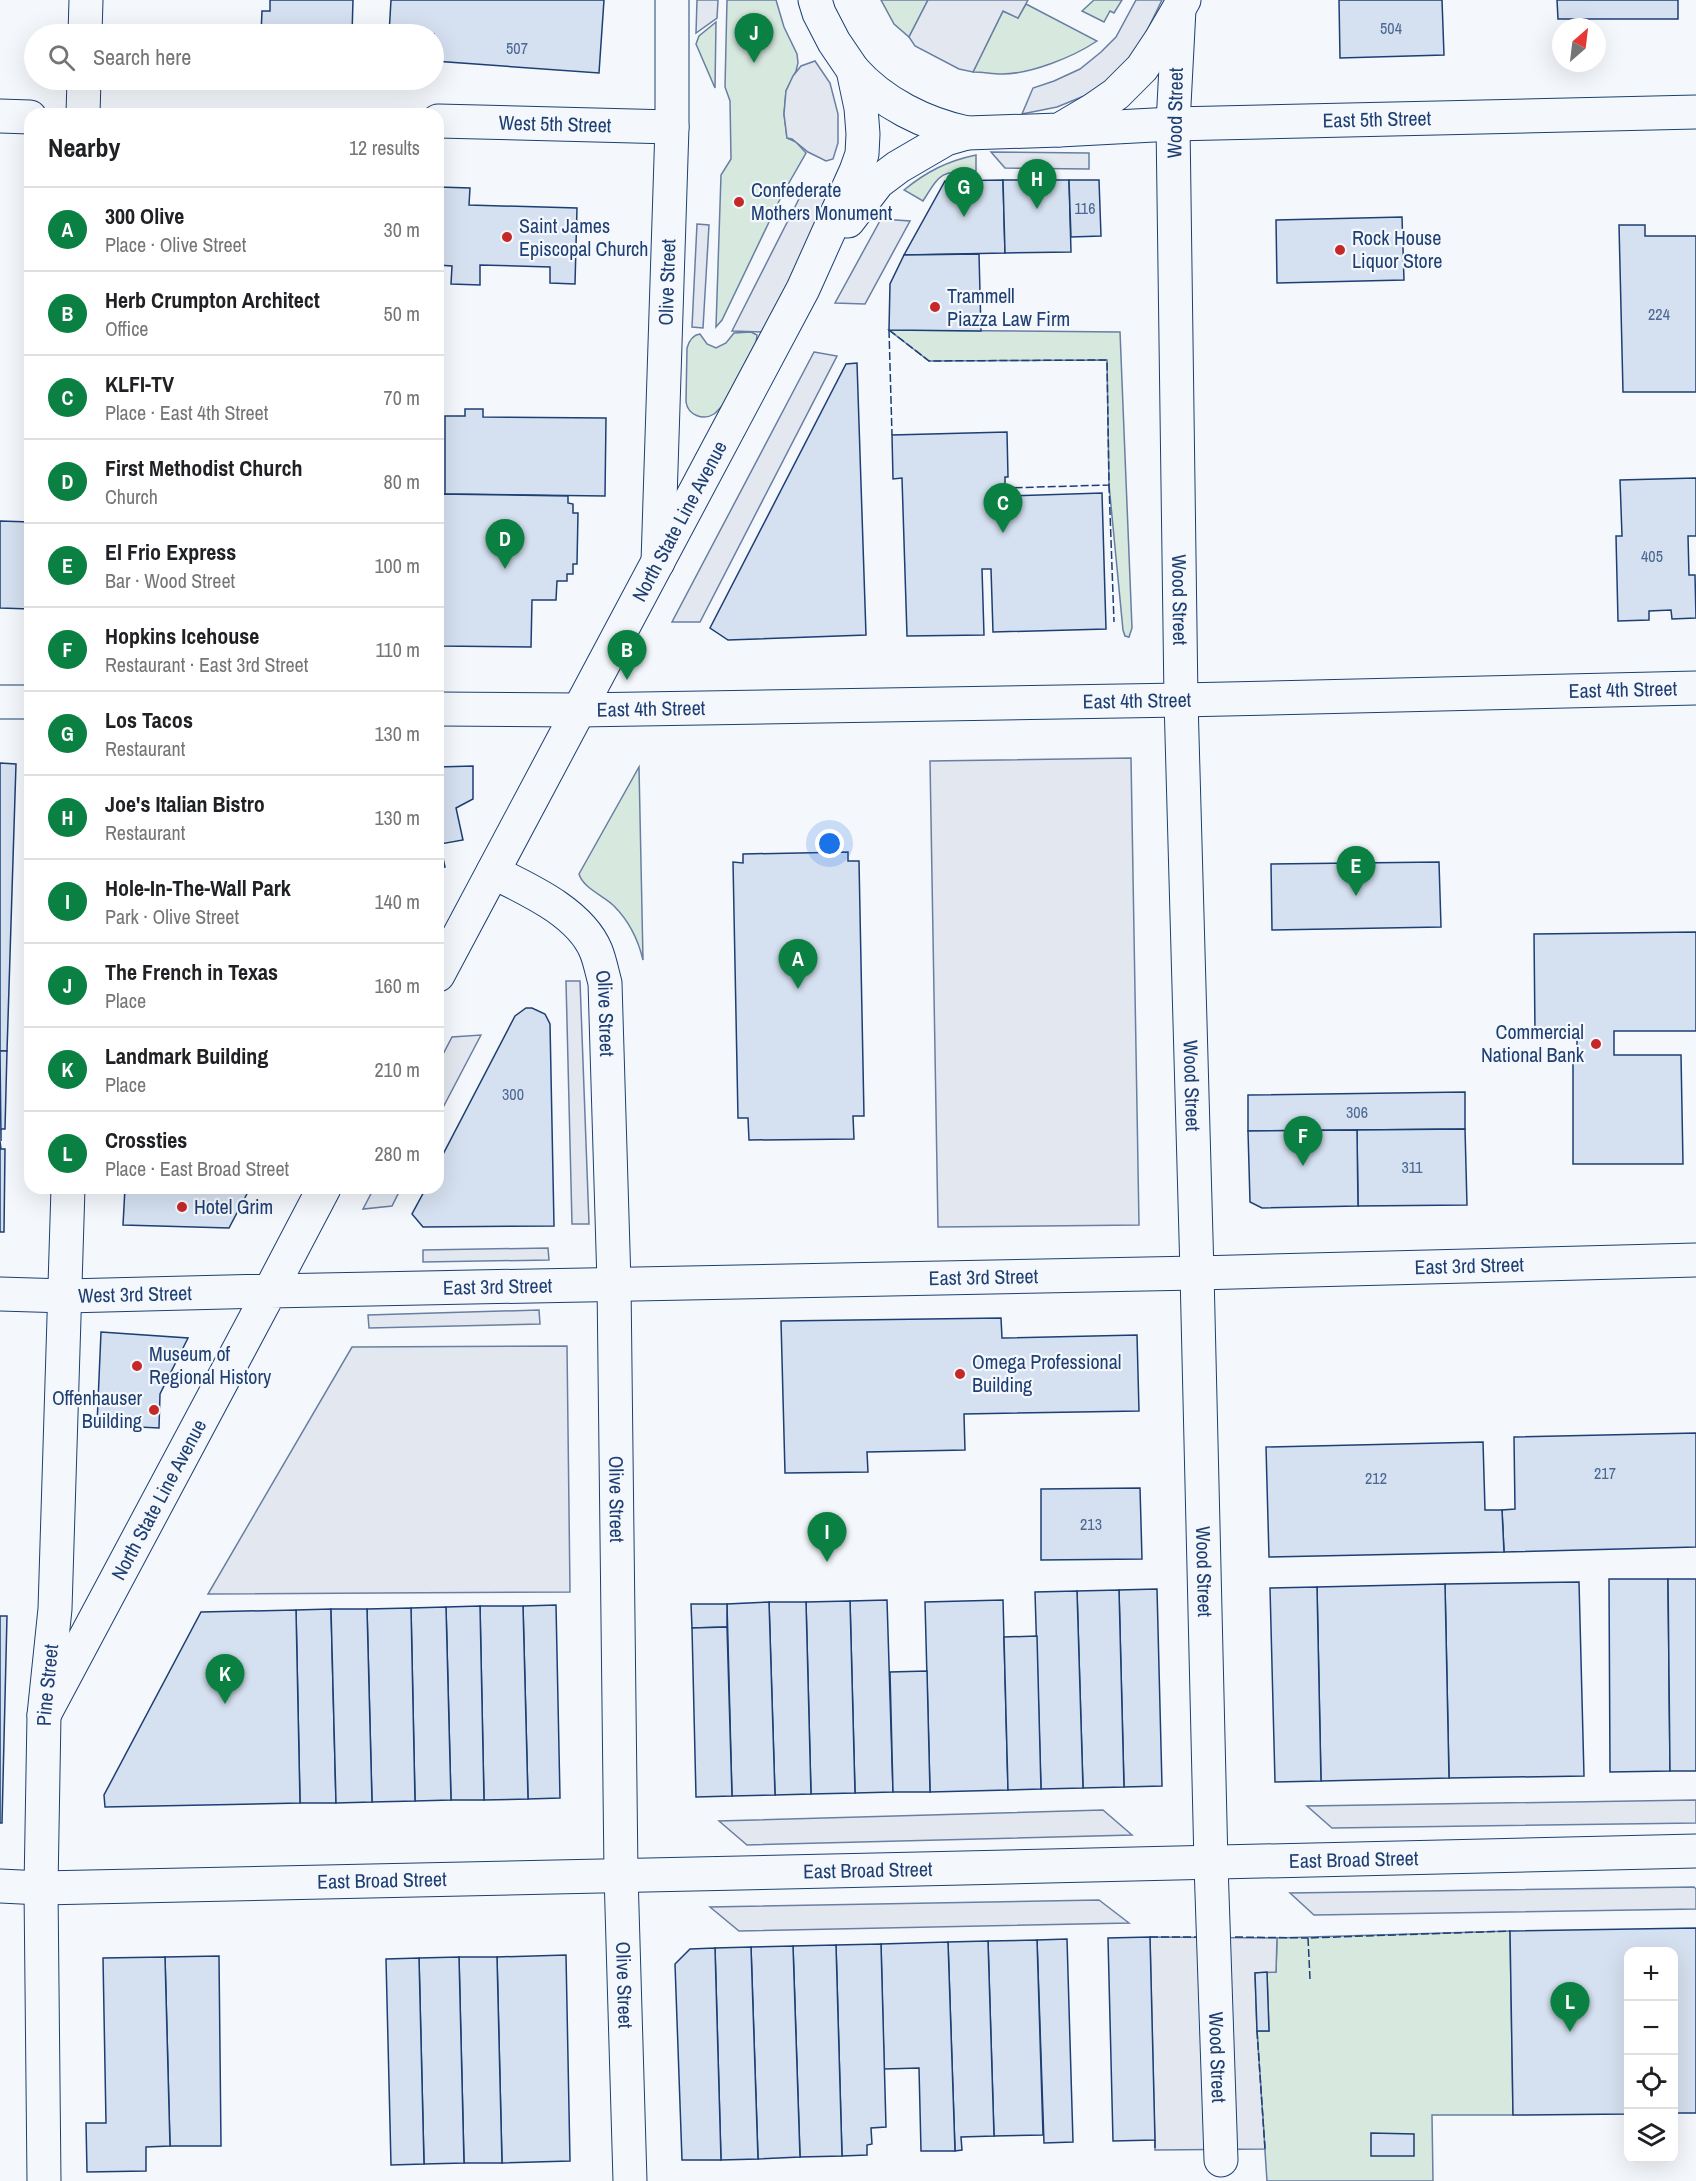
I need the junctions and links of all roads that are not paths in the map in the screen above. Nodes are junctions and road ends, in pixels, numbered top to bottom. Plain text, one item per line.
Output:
1 (86, 0) edge
2 (672, 0) edge
3 (815, 0) edge
4 (1181, 5) edge
5 (85, 24) edge
6 (854, 70) junction
7 (84, 90) edge
8 (83, 108) edge
9 (1696, 112) edge
10 (0, 116) edge
11 (24, 117) edge
12 (444, 121) edge
13 (1173, 124) junction
14 (672, 126) junction
15 (1059, 129) junction
16 (967, 133) junction
17 (803, 289) junction
18 (658, 562) junction
19 (1696, 688) edge
20 (1181, 700) junction
21 (0, 702) edge
22 (24, 702) edge
23 (444, 709) edge
24 (579, 710) junction
25 (493, 872) junction
26 (444, 964) edge
27 (68, 1194) edge
28 (321, 1194) edge
29 (1696, 1260) edge
30 (1197, 1273) junction
31 (614, 1283) junction
32 (270, 1291) junction
33 (0, 1294) edge
34 (66, 1296) junction
35 (44, 1715) junction
36 (1696, 1851) edge
37 (1210, 1864) junction
38 (621, 1874) junction
39 (0, 1886) edge
40 (41, 1888) junction
41 (1221, 2160) dead end
42 (44, 2181) edge
43 (630, 2181) edge

1 - 5 street
2 - 14 street, Olive Street
3 - 6 street, North State Line Avenue
4 - 13 street, Wood Street
4 - 15 street, North State Line Avenue
6 - 16 street
6 - 17 street, North State Line Avenue
7 - 8 street
9 - 13 street, East 5th Street
10 - 11 street
12 - 14 street, West 5th Street
13 - 15 street, East 5th Street
13 - 20 street, Wood Street
14 - 18 street, Olive Street
15 - 16 street, North State Line Avenue
16 - 17 street, North State Line Avenue
17 - 18 street, North State Line Avenue
18 - 24 street, North State Line Avenue
19 - 20 street, East 4th Street
20 - 24 street, East 4th Street
20 - 30 street, Wood Street
21 - 22 street
23 - 24 street, East 4th Street
24 - 25 street, North State Line Avenue
25 - 26 street, North State Line Avenue
25 - 31 street, Olive Street
27 - 34 street, Pine Street
28 - 32 street, North State Line Avenue
29 - 30 street, East 3rd Street
30 - 31 street, East 3rd Street
30 - 37 street, Wood Street
31 - 32 street, East 3rd Street
31 - 38 street, Olive Street
32 - 34 street, West 3rd Street
32 - 35 street, North State Line Avenue
33 - 34 street, West 3rd Street
34 - 35 street, Pine Street
35 - 40 street, Pine Street
36 - 37 street, East Broad Street
37 - 38 street, East Broad Street
37 - 41 street, Wood Street
38 - 40 street, East Broad Street
38 - 43 street, Olive Street
39 - 40 street, East Broad Street
40 - 42 street, Pine Street

